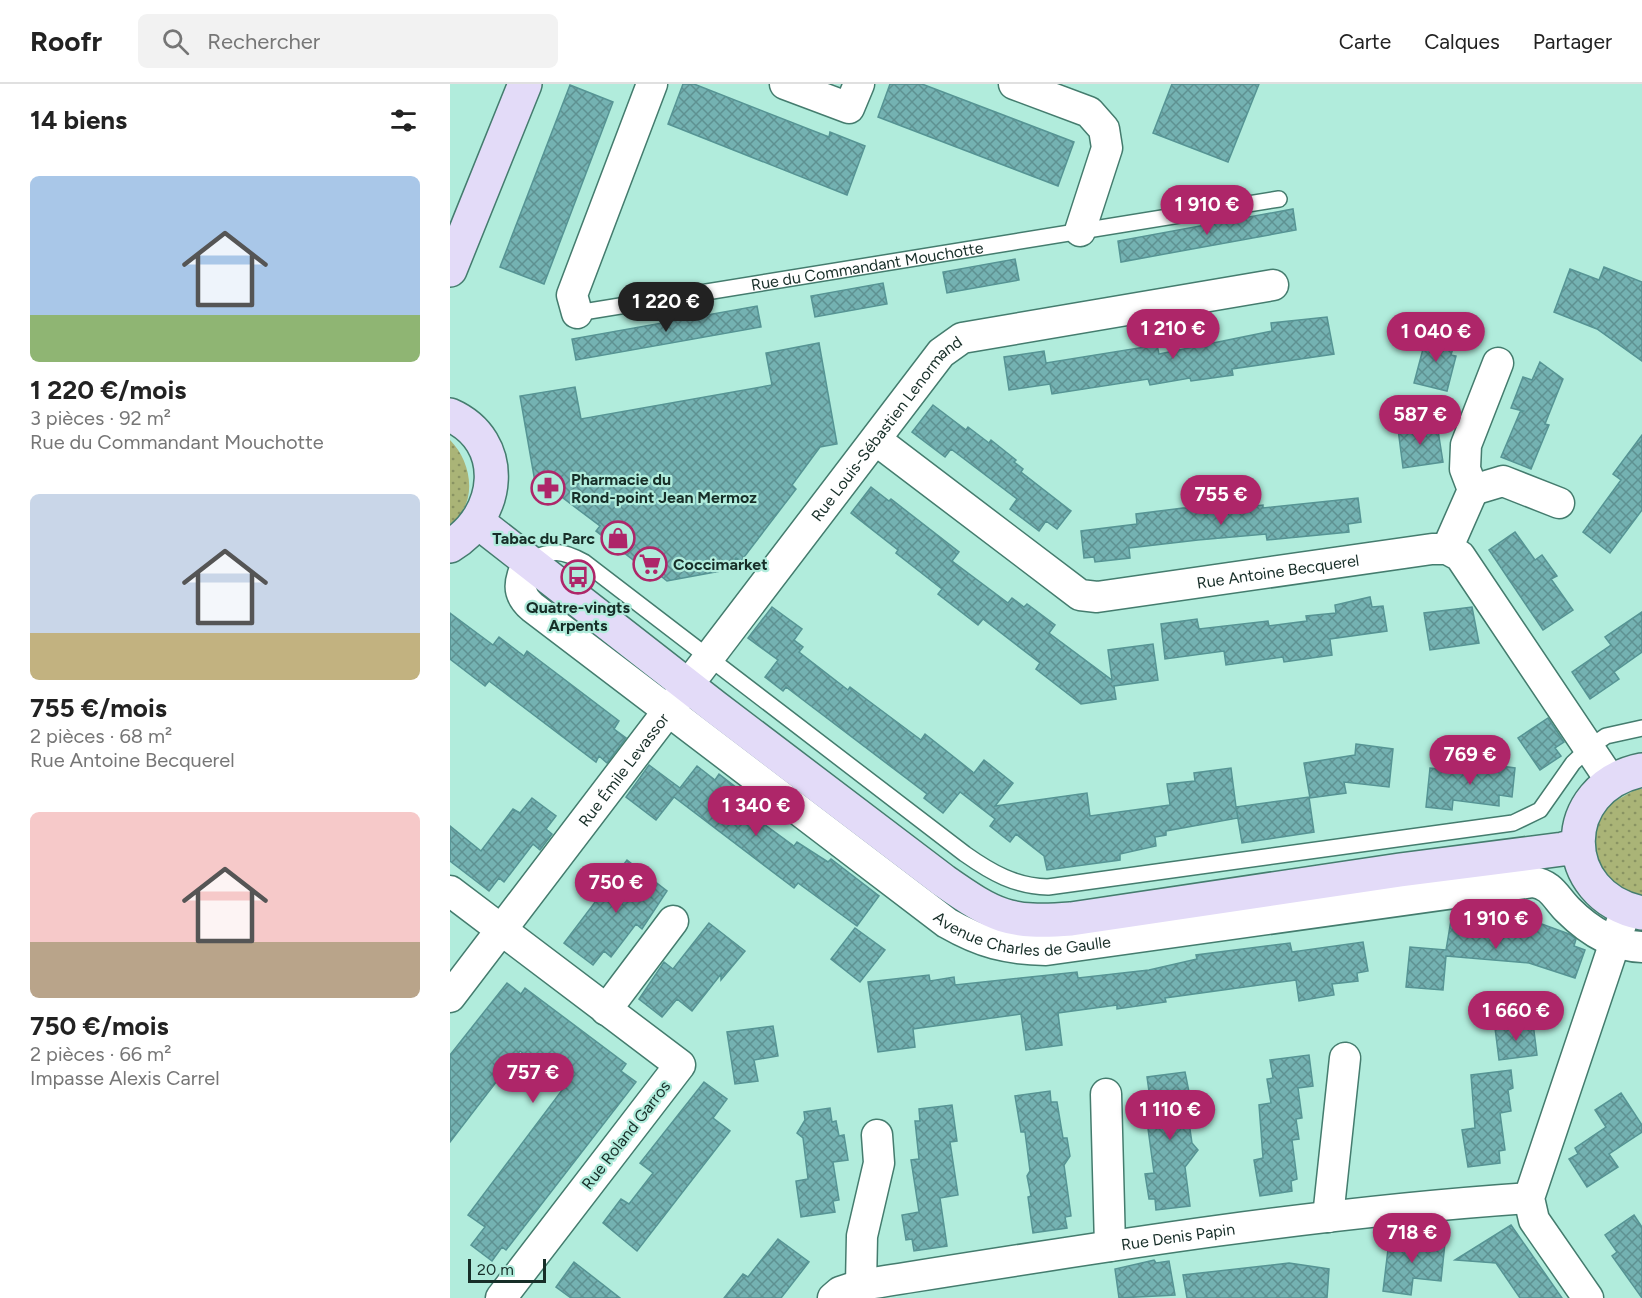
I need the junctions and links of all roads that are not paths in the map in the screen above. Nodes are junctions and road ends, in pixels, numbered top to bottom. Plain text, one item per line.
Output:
1 (525, 84) edge
2 (652, 84) edge
3 (785, 84) edge
4 (860, 84) edge
5 (1014, 84) edge
6 (1279, 199) dead end
7 (1080, 231) junction
8 (450, 270) edge
9 (1273, 285) dead end
10 (577, 313) joint
11 (1498, 363) dead end
12 (450, 415) edge
13 (876, 440) junction
14 (1473, 490) junction
15 (1559, 503) dead end
16 (478, 522) junction
17 (450, 546) edge
18 (1447, 549) junction
19 (528, 561) junction
20 (709, 659) junction
21 (680, 699) junction
22 (1642, 728) edge
23 (1590, 747) junction
24 (1642, 770) edge
25 (1611, 781) junction
26 (1578, 844) junction
27 (450, 891) edge
28 (1634, 912) edge
29 (674, 921) dead end
30 (501, 929) junction
31 (1629, 945) edge
32 (450, 997) edge
33 (606, 1011) junction
34 (1345, 1058) dead end
35 (1106, 1094) dead end
36 (876, 1135) dead end
37 (1528, 1198) junction
38 (1328, 1217) junction
39 (1110, 1246) junction
40 (861, 1285) junction
41 (501, 1298) edge
42 (832, 1298) edge
43 (1588, 1298) edge

1 - 8 street
2 - 10 street, Rue du Commandant Mouchotte
3 - 4 street
5 - 7 street
6 - 7 lane, Rue du Commandant Mouchotte
7 - 10 lane, Rue du Commandant Mouchotte
9 - 13 street, Rue Louis-Sébastien Lenormand
11 - 14 street
12 - 16 street
13 - 18 street, Rue Antoine Becquerel
13 - 20 street, Rue Louis-Sébastien Lenormand
14 - 15 street
14 - 18 street
16 - 17 street
16 - 19 street, Avenue Charles de Gaulle
18 - 23 street
19 - 20 lane
19 - 21 street, Avenue Charles de Gaulle
20 - 21 street, Rue Louis-Sébastien Lenormand
20 - 23 lane
21 - 26 street, Avenue Charles de Gaulle
21 - 30 street, Rue Émile Levassor
21 - 31 street, Avenue Charles de Gaulle
22 - 23 lane
23 - 25 street
24 - 25 street
25 - 26 street
26 - 28 street
27 - 30 street, Rue Roland Garros
28 - 31 street
29 - 33 street
30 - 32 street, Rue Émile Levassor
30 - 33 street, Rue Roland Garros
31 - 37 street
33 - 41 street, Rue Roland Garros
34 - 38 street
35 - 39 street
36 - 40 street
37 - 38 street, Rue Denis Papin
37 - 43 street
38 - 39 street, Rue Denis Papin
39 - 40 street, Rue Denis Papin
40 - 42 street, Rue Denis Papin

